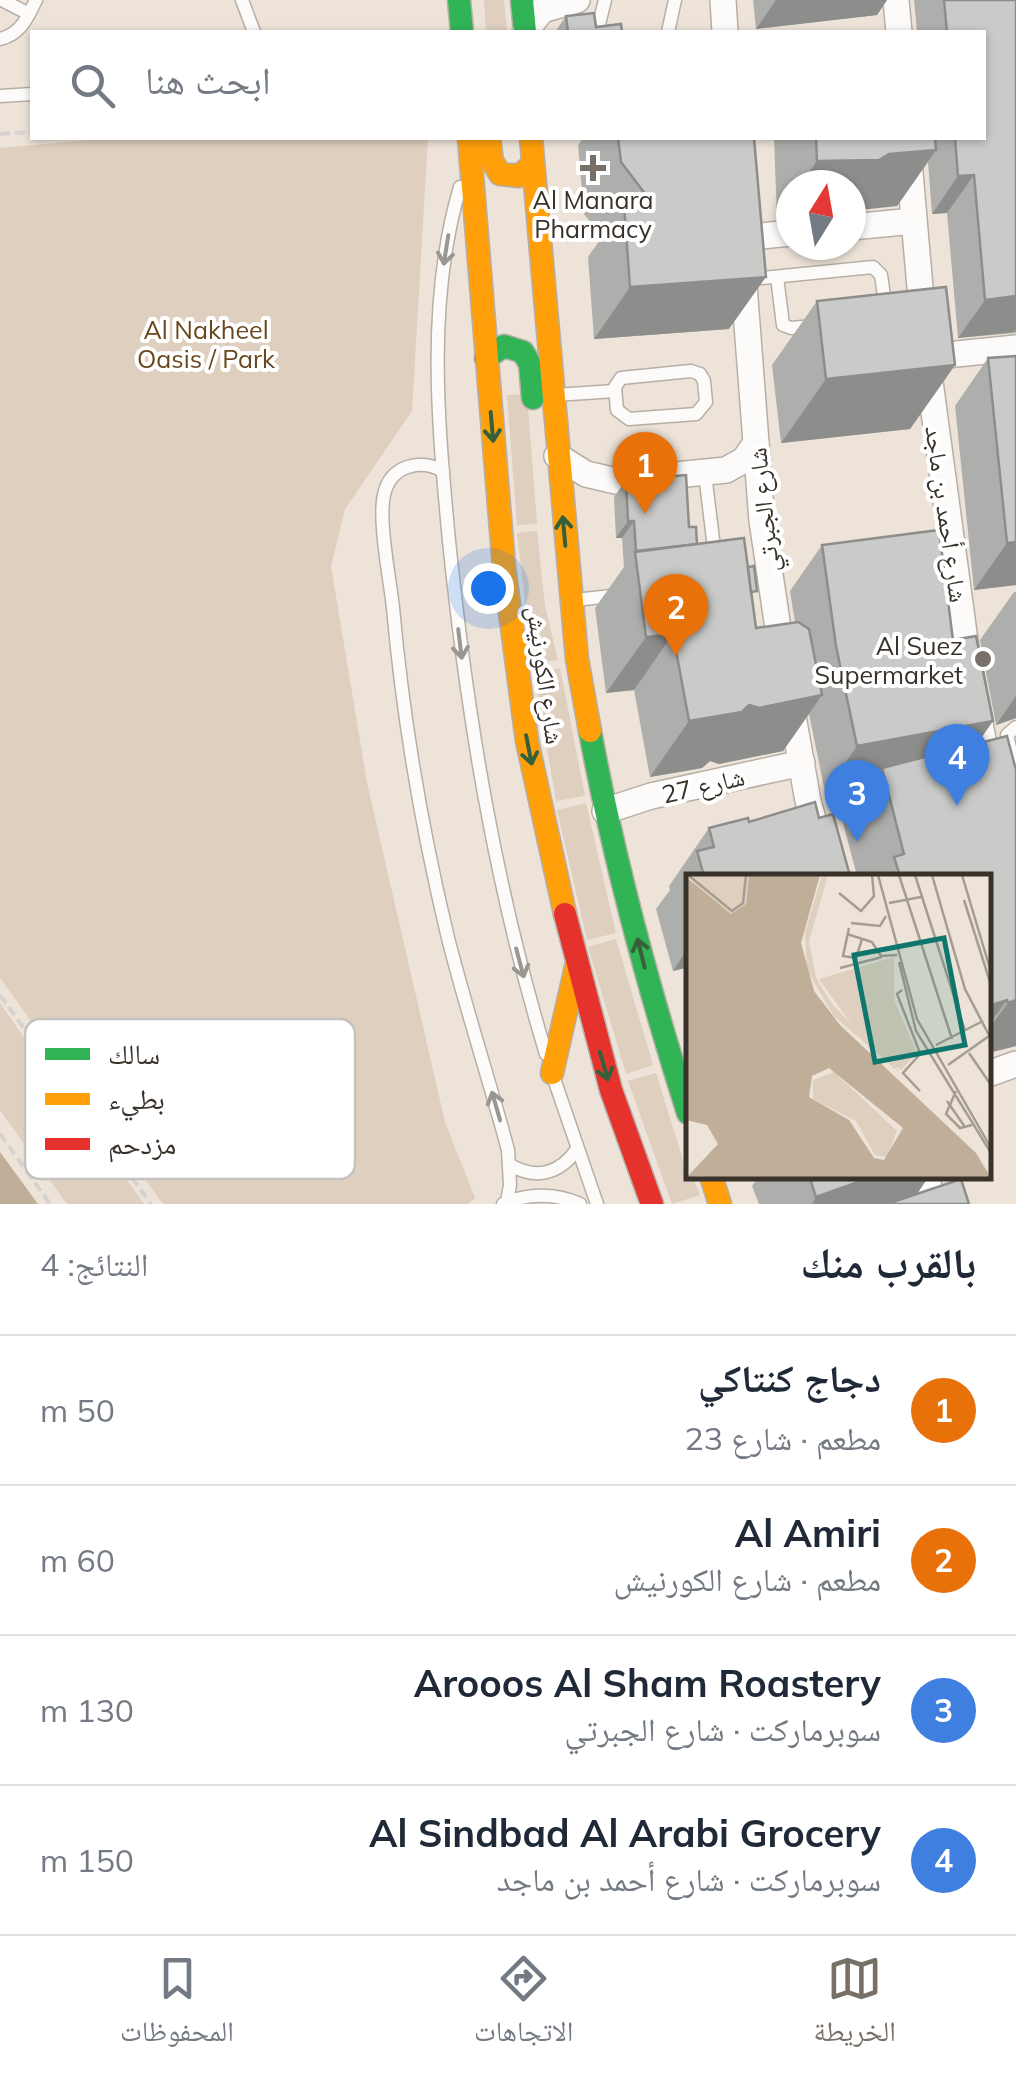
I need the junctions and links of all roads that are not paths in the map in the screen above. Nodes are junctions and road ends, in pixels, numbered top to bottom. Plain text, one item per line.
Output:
1 (2, 0) edge
2 (36, 0) edge
3 (242, 0) edge
4 (459, 0) edge
5 (522, 0) edge
6 (578, 0) edge
7 (605, 0) edge
8 (675, 0) edge
9 (723, 0) edge
10 (896, 0) edge
11 (29, 14) junction
12 (253, 30) edge
13 (462, 30) edge
14 (525, 30) edge
15 (527, 30) edge
16 (602, 30) edge
17 (668, 30) edge
18 (725, 30) edge
19 (899, 30) edge
20 (0, 39) edge
21 (30, 94) edge
22 (0, 96) edge
23 (489, 140) edge
24 (531, 140) edge
25 (908, 140) edge
26 (470, 147) edge
27 (533, 164) junction
28 (914, 221) junction
29 (866, 226) edge
30 (776, 232) edge
31 (778, 276) junction
32 (743, 280) junction
33 (879, 320) edge
34 (826, 325) edge
35 (1016, 348) edge
36 (926, 357) junction
37 (486, 358) junction
38 (615, 391) junction
39 (552, 395) junction
40 (756, 444) junction
41 (557, 456) junction
42 (442, 471) junction
43 (705, 474) junction
44 (716, 572) edge
45 (626, 594) dead end
46 (570, 601) junction
47 (1016, 727) edge
48 (802, 763) junction
49 (1016, 773) edge
50 (995, 799) edge
51 (605, 811) junction
52 (829, 874) edge
53 (576, 966) junction
54 (1016, 1064) edge
55 (552, 1073) junction
56 (991, 1073) edge
57 (686, 1107) edge
58 (577, 1149) junction
59 (510, 1164) junction
60 (711, 1179) edge
61 (925, 1179) edge
62 (505, 1203) edge
63 (580, 1204) edge
64 (597, 1204) edge
65 (652, 1204) edge
66 (720, 1204) edge
67 (934, 1204) edge

1 - 11 lane
2 - 11 lane
3 - 12 lane
4 - 13 main road
5 - 14 main road
6 - 15 street
7 - 16 lane
8 - 17 lane
9 - 18 street
10 - 19 street
11 - 20 lane
21 - 22 lane
23 - 27 main road
24 - 27 main road, شارع الكورنيش
25 - 28 street, شارع أحمد بن ماجد
26 - 37 main road, شارع الكورنيش
26 -> 42 lane
27 - 39 main road, شارع الكورنيش
28 - 29 street
28 - 36 street, شارع أحمد بن ماجد
30 - 32 street, شارع الجبرتي
31 - 32 lane
31 - 33 lane
31 - 34 lane
32 - 40 street, شارع الجبرتي
35 - 36 street
36 - 50 street, شارع أحمد بن ماجد
37 - 41 main road
37 -> 53 main road, شارع الكورنيش
38 - 38 lane
38 - 39 lane
39 - 41 main road, شارع الكورنيش
40 - 43 street
40 - 48 street, شارع الجبرتي
41 - 43 street
46 -> 41 main road, شارع الكورنيش
42 -> 55 lane
59 -> 42 lane
43 - 44 lane
45 - 46 lane
46 - 51 main road, شارع الكورنيش
47 - 49 lane
48 - 51 street, شارع 27
48 - 52 street, شارع الجبرتي
57 -> 51 main road, شارع الكورنيش
53 - 55 main road
53 -> 65 main road, شارع الكورنيش
54 - 56 street
55 - 58 lane
58 - 59 lane
58 - 64 lane
59 - 62 lane
60 - 66 main road
61 - 67 street
62 - 63 lane

